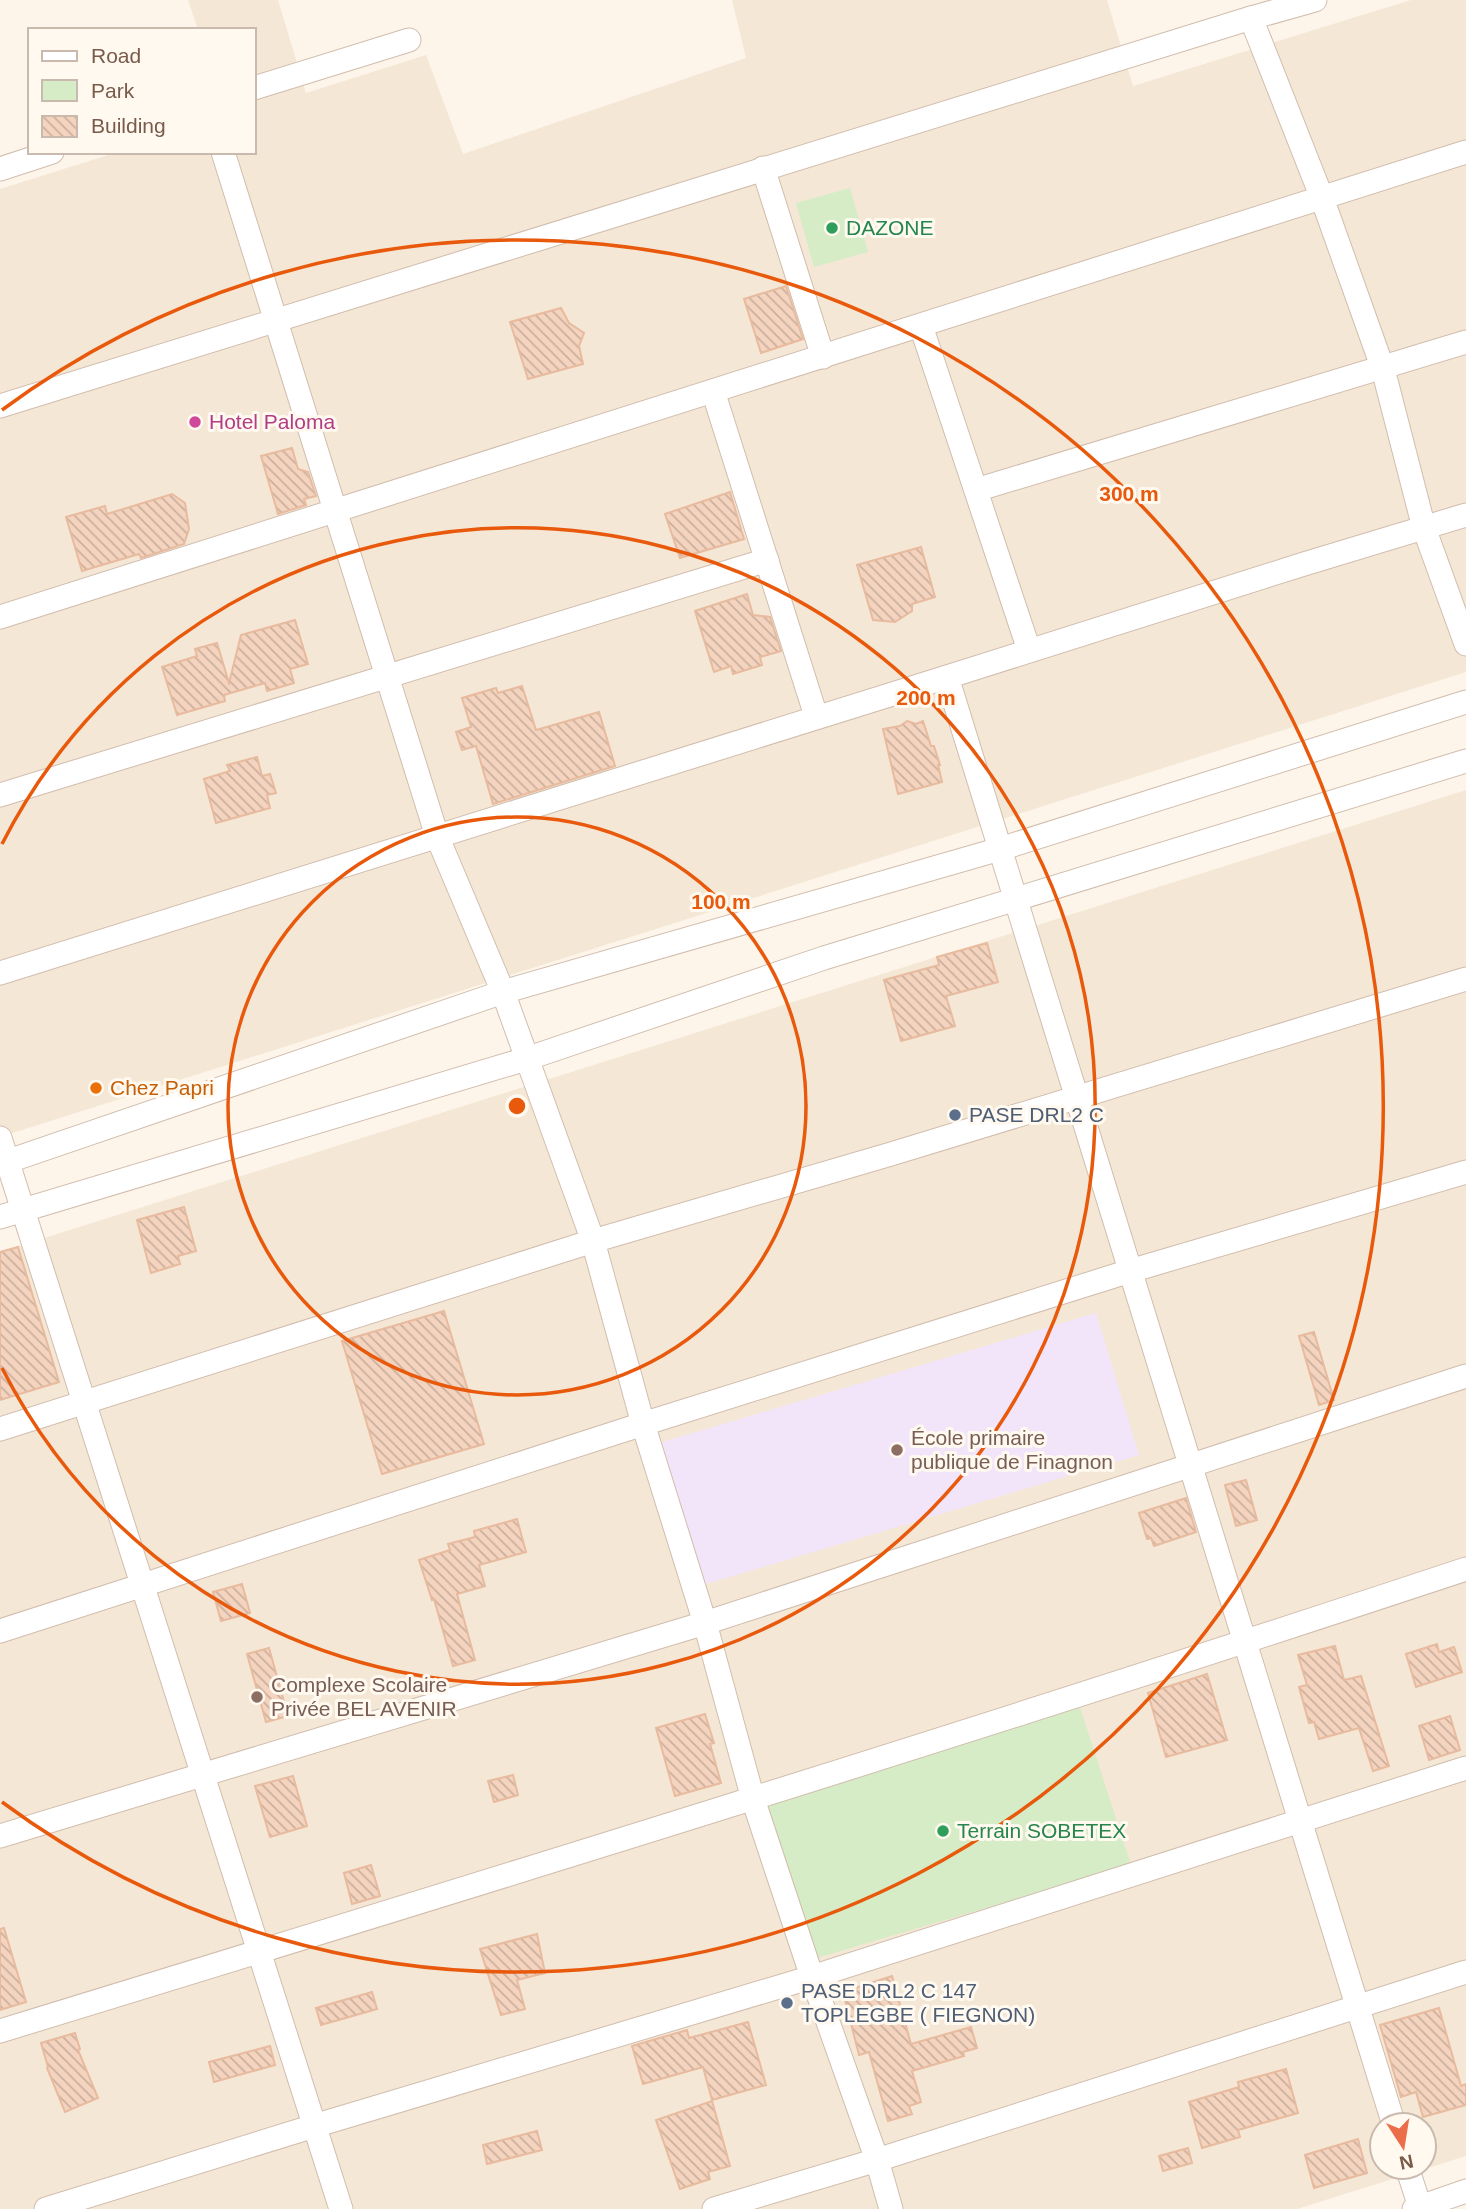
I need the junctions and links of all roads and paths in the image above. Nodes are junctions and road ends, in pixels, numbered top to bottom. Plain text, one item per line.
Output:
1 (1315, 0) edge
2 (1251, 18) junction
3 (409, 40) dead end
4 (256, 87) edge
5 (1466, 152) edge
6 (46, 154) edge
7 (224, 154) edge
8 (0, 169) edge
9 (763, 169) junction
10 (1322, 198) junction
11 (275, 320) junction
12 (920, 326) junction
13 (1466, 342) edge
14 (823, 357) junction
15 (1383, 369) junction
16 (713, 391) junction
17 (0, 406) edge
18 (976, 490) junction
19 (335, 511) junction
20 (1466, 515) edge
21 (1424, 528) junction
22 (767, 560) junction
23 (0, 617) edge
24 (1466, 644) edge
25 (1029, 650) junction
26 (388, 676) junction
27 (947, 677) junction
28 (1466, 702) edge
29 (817, 716) junction
30 (1466, 761) edge
31 (0, 795) edge
32 (437, 836) junction
33 (1000, 849) junction
34 (1015, 899) junction
35 (0, 973) edge
36 (1466, 979) edge
37 (503, 992) junction
38 (526, 1059) junction
39 (1077, 1097) junction
40 (0, 1138) edge
41 (4, 1163) edge
42 (1466, 1172) edge
43 (23, 1210) junction
44 (0, 1217) edge
45 (593, 1241) junction
46 (1130, 1271) junction
47 (1466, 1376) edge
48 (84, 1403) junction
49 (643, 1424) junction
50 (0, 1429) edge
51 (1190, 1466) junction
52 (1466, 1569) edge
53 (143, 1586) junction
54 (705, 1623) junction
55 (0, 1631) edge
56 (1245, 1642) junction
57 (1466, 1768) edge
58 (203, 1775) junction
59 (753, 1799) junction
60 (1300, 1822) junction
61 (0, 1836) edge
62 (259, 1952) junction
63 (1466, 1972) edge
64 (812, 1977) junction
65 (1357, 2006) junction
66 (0, 2031) edge
67 (1390, 2111) edge
68 (314, 2126) junction
69 (877, 2160) junction
70 (1410, 2181) edge
71 (1466, 2191) edge
72 (1417, 2208) edge
73 (46, 2209) edge
74 (341, 2209) edge
75 (714, 2209) edge
76 (891, 2209) edge

1 - 2 street
2 - 9 street
2 - 10 street
3 - 4 street
5 - 10 street
6 - 8 street
7 - 11 street
9 - 11 street
9 - 14 street
10 - 12 street
10 - 15 street
11 - 17 street
11 - 19 street
12 - 14 street
12 - 18 street
13 - 15 street
14 - 16 street
15 - 18 street
15 - 21 street
16 - 19 street
16 - 22 street
18 - 25 street
19 - 23 street
19 - 26 street
20 - 21 street
21 - 24 street
21 - 25 street
22 - 26 street
22 - 29 street
25 - 27 street
26 - 31 street
26 - 32 street
27 - 29 street
27 - 33 street
28 - 33 street
29 - 32 street
30 - 34 street
32 - 35 street
32 - 37 street
33 - 34 street
33 - 37 street
34 - 38 street
34 - 39 street
36 - 39 street
37 - 38 street
37 - 41 street
38 - 43 street
38 - 45 street
39 - 45 street
39 - 46 street
40 - 41 street
41 - 43 street
42 - 46 street
43 - 44 street
43 - 48 street
45 - 48 street
45 - 49 street
46 - 49 street
46 - 51 street
47 - 51 street
48 - 50 street
48 - 53 street
49 - 53 street
49 - 54 street
51 - 54 street
51 - 56 street
52 - 56 street
53 - 55 street
53 - 58 street
54 - 58 street
54 - 59 street
56 - 59 street
56 - 60 street
57 - 60 street
58 - 61 street
58 - 62 street
59 - 62 street
59 - 64 street
60 - 64 street
60 - 65 street
62 - 66 street
62 - 68 street
63 - 65 street
64 - 68 street
64 - 69 street
65 - 67 street
65 - 69 street
68 - 73 street
68 - 74 street
69 - 75 street
69 - 76 street
70 - 72 street
71 - 72 street

